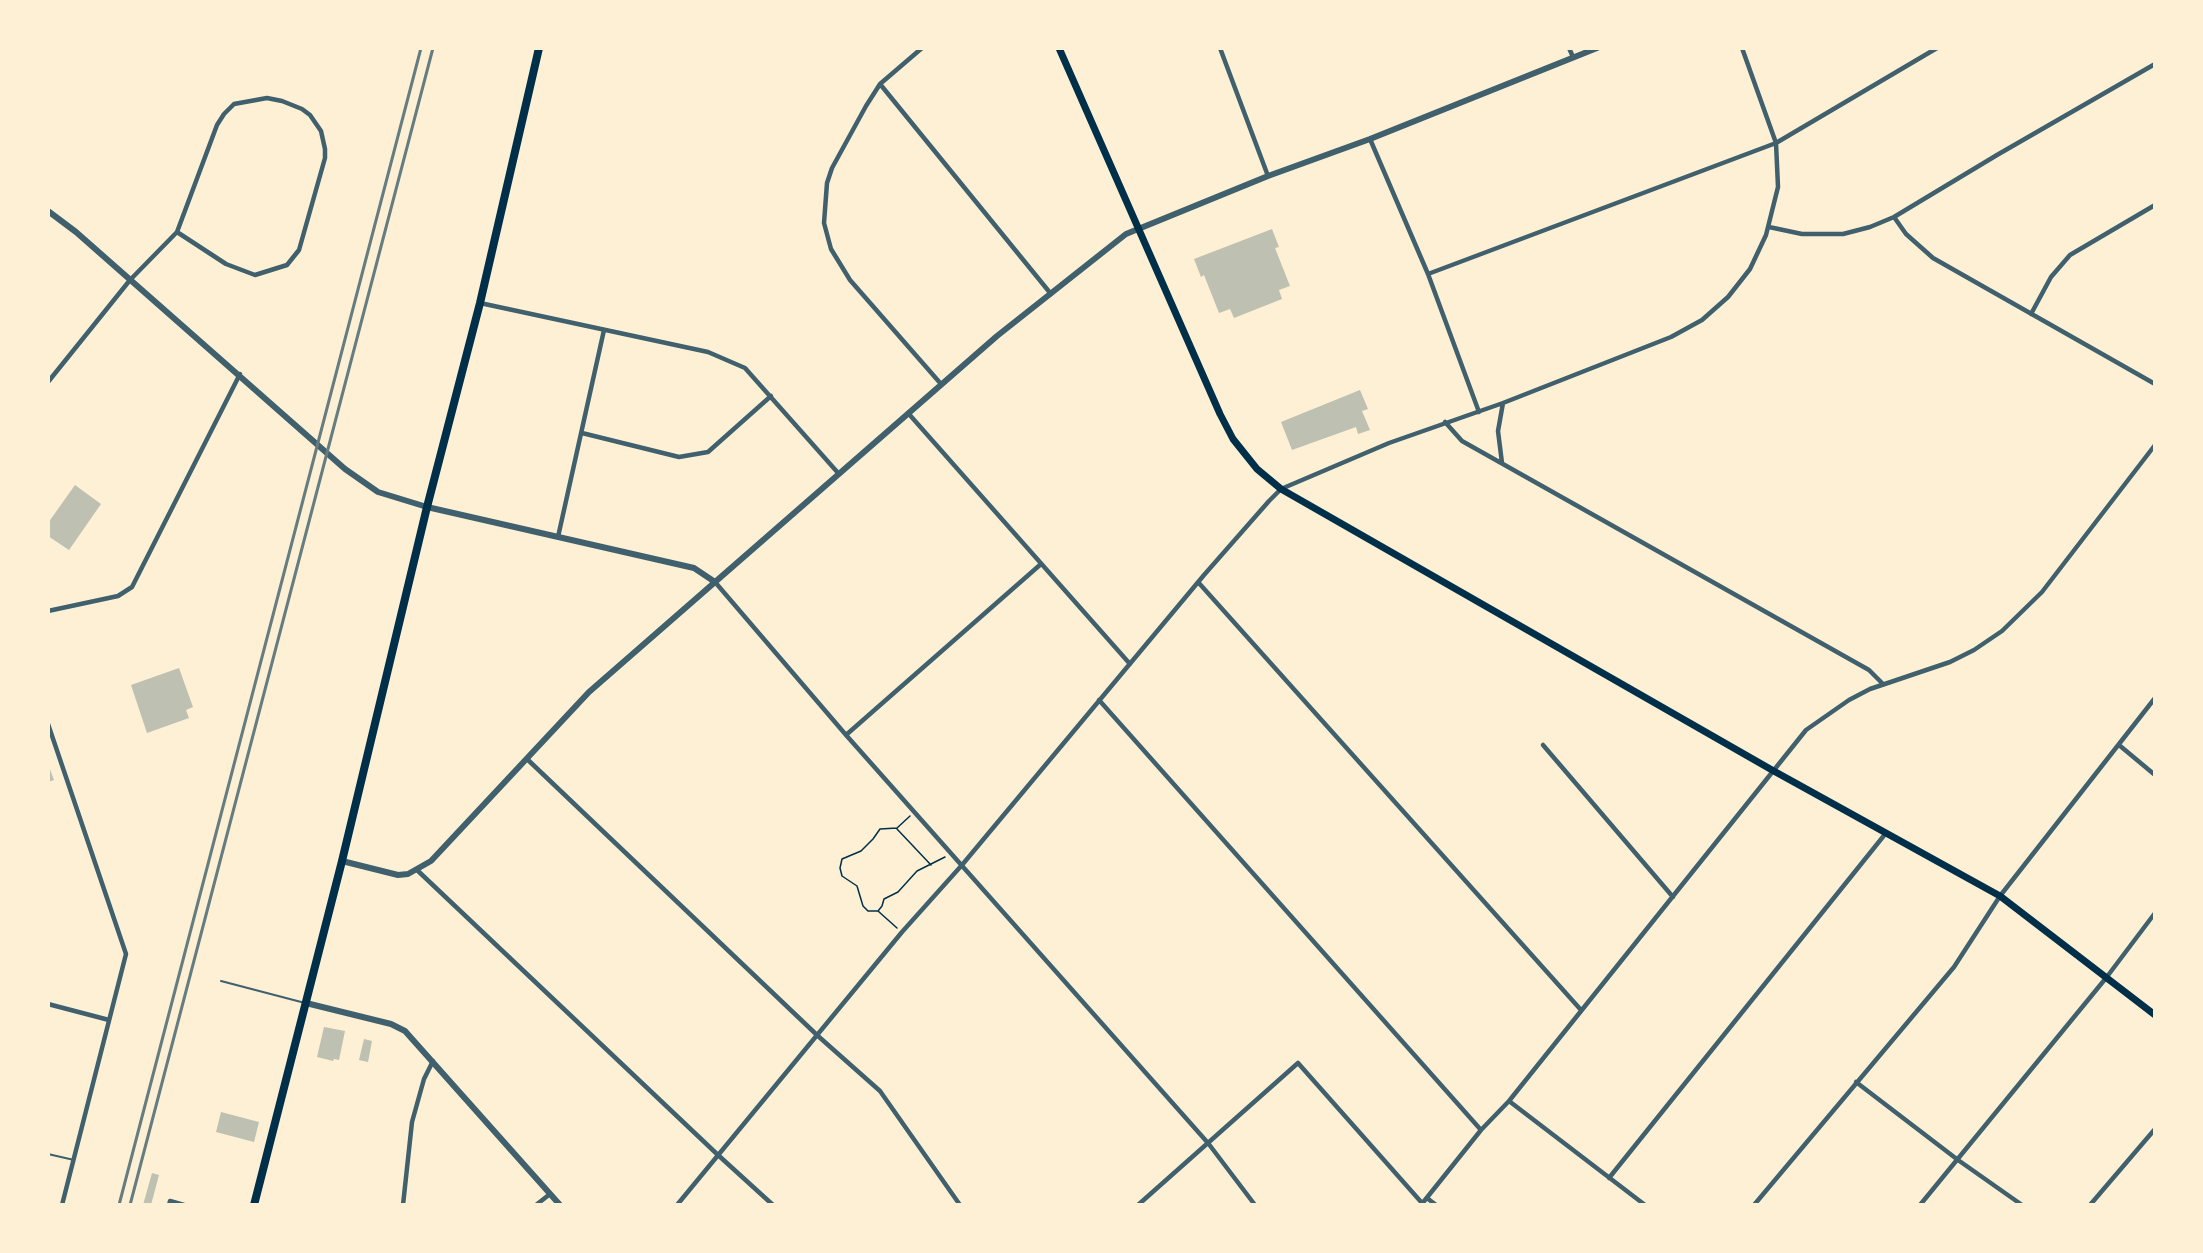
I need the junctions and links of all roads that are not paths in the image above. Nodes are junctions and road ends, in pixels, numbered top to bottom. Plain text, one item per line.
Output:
1 (539, 48) edge
2 (922, 48) edge
3 (1059, 48) edge
4 (1220, 48) edge
5 (1569, 48) edge
6 (1596, 48) edge
7 (1742, 48) edge
8 (1937, 48) edge
9 (1572, 57) junction
10 (2155, 64) edge
11 (880, 84) junction
12 (1370, 139) junction
13 (1776, 143) junction
14 (1268, 176) junction
15 (2155, 206) edge
16 (48, 211) edge
17 (1894, 217) junction
18 (1769, 227) junction
19 (1139, 228) junction
20 (177, 232) junction
21 (1428, 274) junction
22 (130, 280) junction
23 (1051, 294) junction
24 (480, 303) junction
25 (2031, 314) junction
26 (604, 330) junction
27 (240, 374) junction
28 (48, 382) edge
29 (941, 384) junction
30 (2155, 384) edge
31 (771, 396) junction
32 (1503, 404) junction
33 (1479, 412) junction
34 (908, 413) junction
35 (1445, 422) junction
36 (582, 434) junction
37 (2155, 445) edge
38 (1502, 463) junction
39 (839, 474) junction
40 (1281, 489) junction
41 (427, 507) junction
42 (558, 537) junction
43 (1041, 564) junction
44 (715, 582) junction
45 (1198, 582) junction
46 (48, 611) edge
47 (1130, 664) junction
48 (1883, 684) junction
49 (2155, 698) edge
50 (1099, 700) junction
51 (48, 724) edge
52 (846, 735) junction
53 (1543, 745) dead end
54 (2119, 746) junction
55 (527, 759) junction
56 (1772, 770) junction
57 (2155, 774) edge
58 (1886, 832) junction
59 (342, 861) junction
60 (962, 865) junction
61 (417, 870) junction
62 (2000, 896) junction
63 (1673, 897) junction
64 (2155, 913) edge
65 (2106, 978) junction
66 (220, 981) dead end
67 (306, 1003) junction
68 (48, 1004) edge
69 (1581, 1010) junction
70 (2155, 1015) edge
71 (110, 1020) junction
72 (818, 1036) junction
73 (433, 1061) junction
74 (1856, 1082) junction
75 (1509, 1101) junction
76 (2155, 1129) edge
77 (1481, 1130) junction
78 (1208, 1143) junction
79 (48, 1154) edge
80 (718, 1155) junction
81 (74, 1160) junction
82 (1958, 1160) junction
83 (1609, 1178) junction
84 (550, 1194) junction
85 (1427, 1198) junction
86 (404, 1204) edge
87 (1422, 1204) edge
88 (62, 1205) edge
89 (170, 1205) edge
90 (184, 1205) edge
91 (254, 1205) edge
92 (536, 1205) edge
93 (560, 1205) edge
94 (677, 1205) edge
95 (773, 1205) edge
96 (960, 1205) edge
97 (1138, 1205) edge
98 (1255, 1205) edge
99 (1436, 1205) edge
100 (1645, 1205) edge
101 (1754, 1205) edge
102 (1920, 1205) edge
103 (2022, 1205) edge
104 (2090, 1205) edge

1 - 24 highway
2 - 11 street
3 - 19 main road
4 - 14 street
5 - 9 street
6 - 9 street
7 - 13 street
8 - 13 street
9 - 12 street
10 - 17 street
11 - 23 street
11 - 29 street
12 - 14 street
12 - 21 street
13 - 18 street
13 - 21 street
14 - 19 street
15 - 25 street
16 - 22 street
17 - 18 street
17 - 25 street
18 - 32 street
19 - 23 street
19 - 40 main road
20 - 20 street
20 - 22 street
21 - 33 street
22 - 27 street
22 - 28 street
23 - 29 street
24 - 26 street
24 - 41 highway
25 - 30 street
26 - 31 street
26 - 36 street
27 - 41 street
27 - 46 street
29 - 34 street
31 - 36 street
31 - 39 street
32 - 33 street
32 - 38 street
33 - 35 street
34 - 39 street
34 - 43 street
35 - 38 street
35 - 40 street
36 - 42 street
37 - 48 street
38 - 48 street
39 - 44 street
40 - 45 street
40 - 56 main road
41 - 42 street
41 - 59 highway
42 - 44 street
43 - 47 street
43 - 52 street
44 - 52 street
44 - 55 street
45 - 47 street
45 - 69 street
47 - 50 street
48 - 56 street
49 - 54 street
50 - 60 street
50 - 77 street
51 - 71 street
52 - 60 street
53 - 63 street
54 - 57 street
54 - 62 street
55 - 61 street
55 - 72 street
56 - 58 main road
56 - 63 street
58 - 62 main road
58 - 83 street
59 - 61 street
59 - 67 highway
60 - 72 street
60 - 78 street
61 - 80 street
62 - 65 main road
62 - 74 street
63 - 69 street
64 - 65 street
65 - 70 main road
65 - 82 street
66 - 67 lane
67 - 73 street
67 - 91 highway
68 - 71 street
69 - 75 street
71 - 81 street
72 - 80 street
72 - 96 street
73 - 84 street
73 - 86 street
74 - 82 street
74 - 101 street
75 - 77 street
75 - 83 street
76 - 104 street
77 - 85 street
78 - 87 street
78 - 97 street
78 - 98 street
79 - 81 lane
80 - 94 street
80 - 95 street
81 - 88 street
82 - 102 street
82 - 103 street
83 - 100 street
84 - 92 street
84 - 93 street
85 - 87 street
85 - 99 street
89 - 90 street

